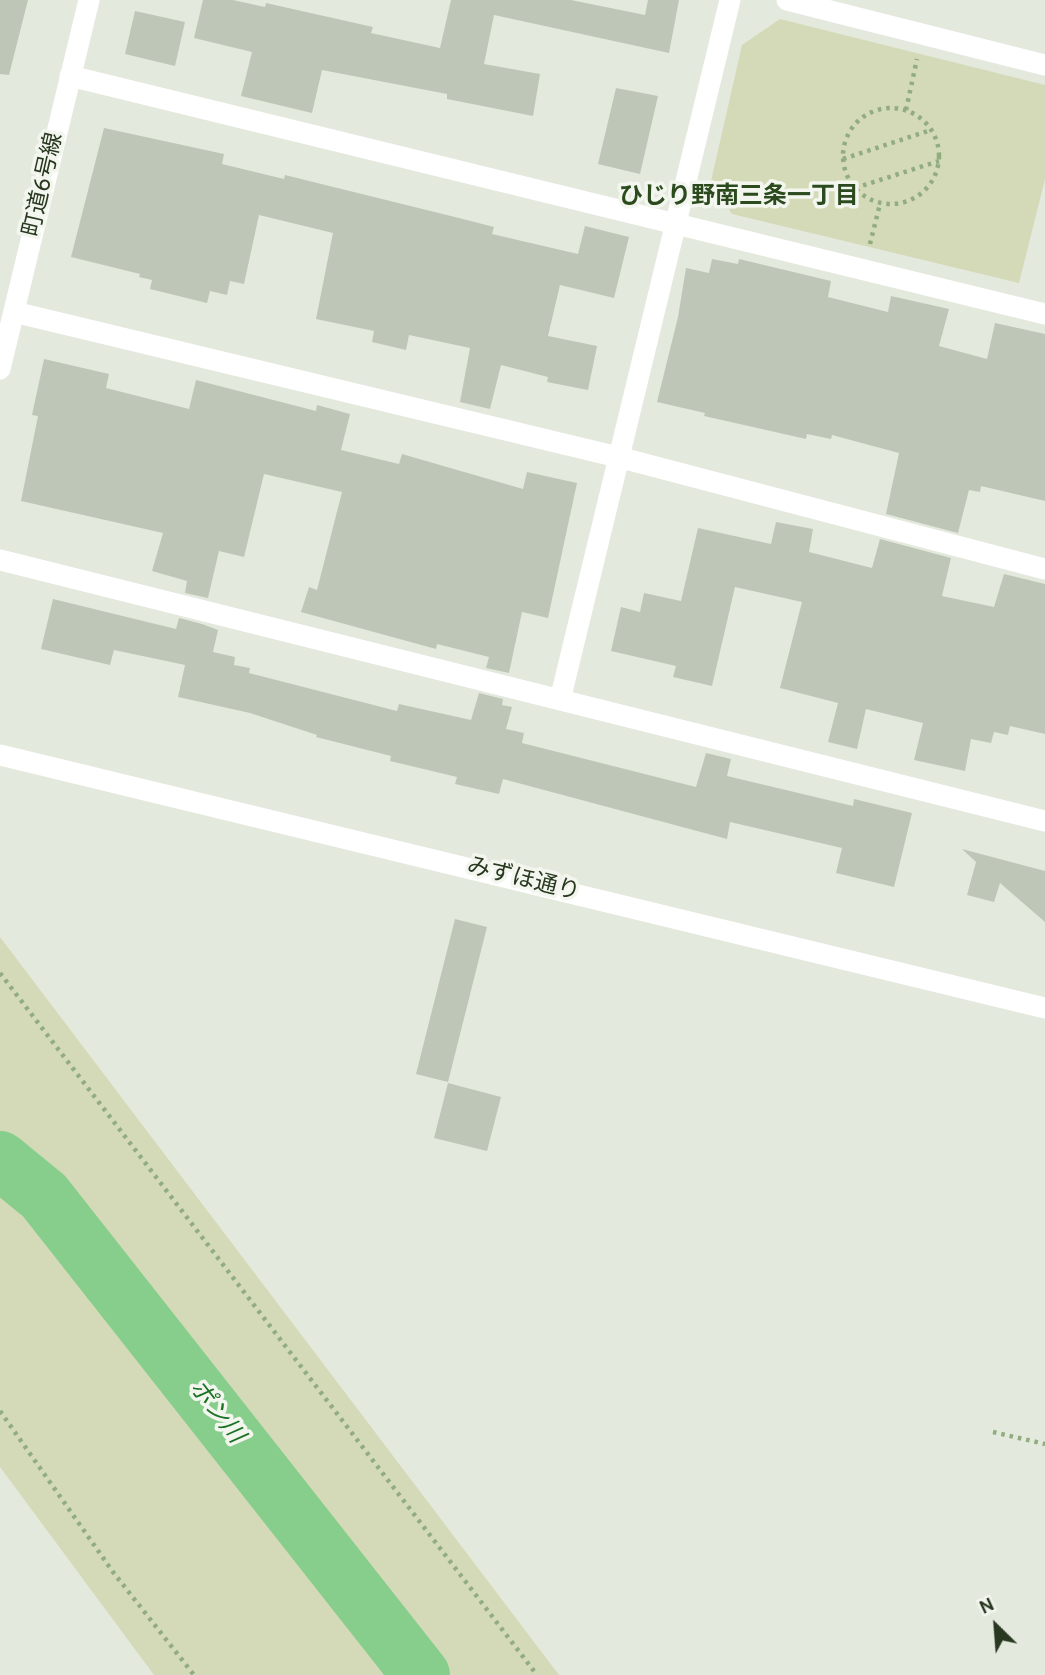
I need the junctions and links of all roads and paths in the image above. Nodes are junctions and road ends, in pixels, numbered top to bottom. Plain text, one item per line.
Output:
1 (89, 0) edge
2 (730, 0) edge
3 (787, 0) edge
4 (923, 34) junction
5 (1045, 65) edge
6 (70, 76) junction
7 (906, 110) junction
8 (932, 130) junction
9 (842, 159) junction
10 (939, 161) junction
11 (854, 188) junction
12 (880, 204) junction
13 (677, 222) junction
14 (864, 268) junction
15 (14, 312) junction
16 (1045, 314) edge
17 (0, 369) edge
18 (618, 457) junction
19 (0, 560) edge
20 (1045, 569) edge
21 (560, 700) junction
22 (0, 755) edge
23 (1045, 821) edge
24 (0, 973) edge
25 (1045, 1008) edge
26 (0, 1411) edge
27 (993, 1432) dead end
28 (1045, 1444) edge
29 (194, 1675) edge
30 (537, 1675) edge

1 - 6 street, 町道6号線
2 - 13 street
3 - 4 street
4 - 5 street
4 - 7 path
6 - 13 street
6 - 15 street, 町道6号線
7 - 8 path
7 - 9 path
8 - 9 path
8 - 10 path
9 - 11 path
10 - 11 path
10 - 12 path
11 - 12 path
12 - 14 path
13 - 14 street
13 - 18 street
14 - 16 street
15 - 17 street, 町道6号線
15 - 18 street
18 - 20 street
18 - 21 street
19 - 21 street
21 - 23 street
22 - 25 street, みずほ通り
24 - 30 path
26 - 29 path
27 - 28 path

